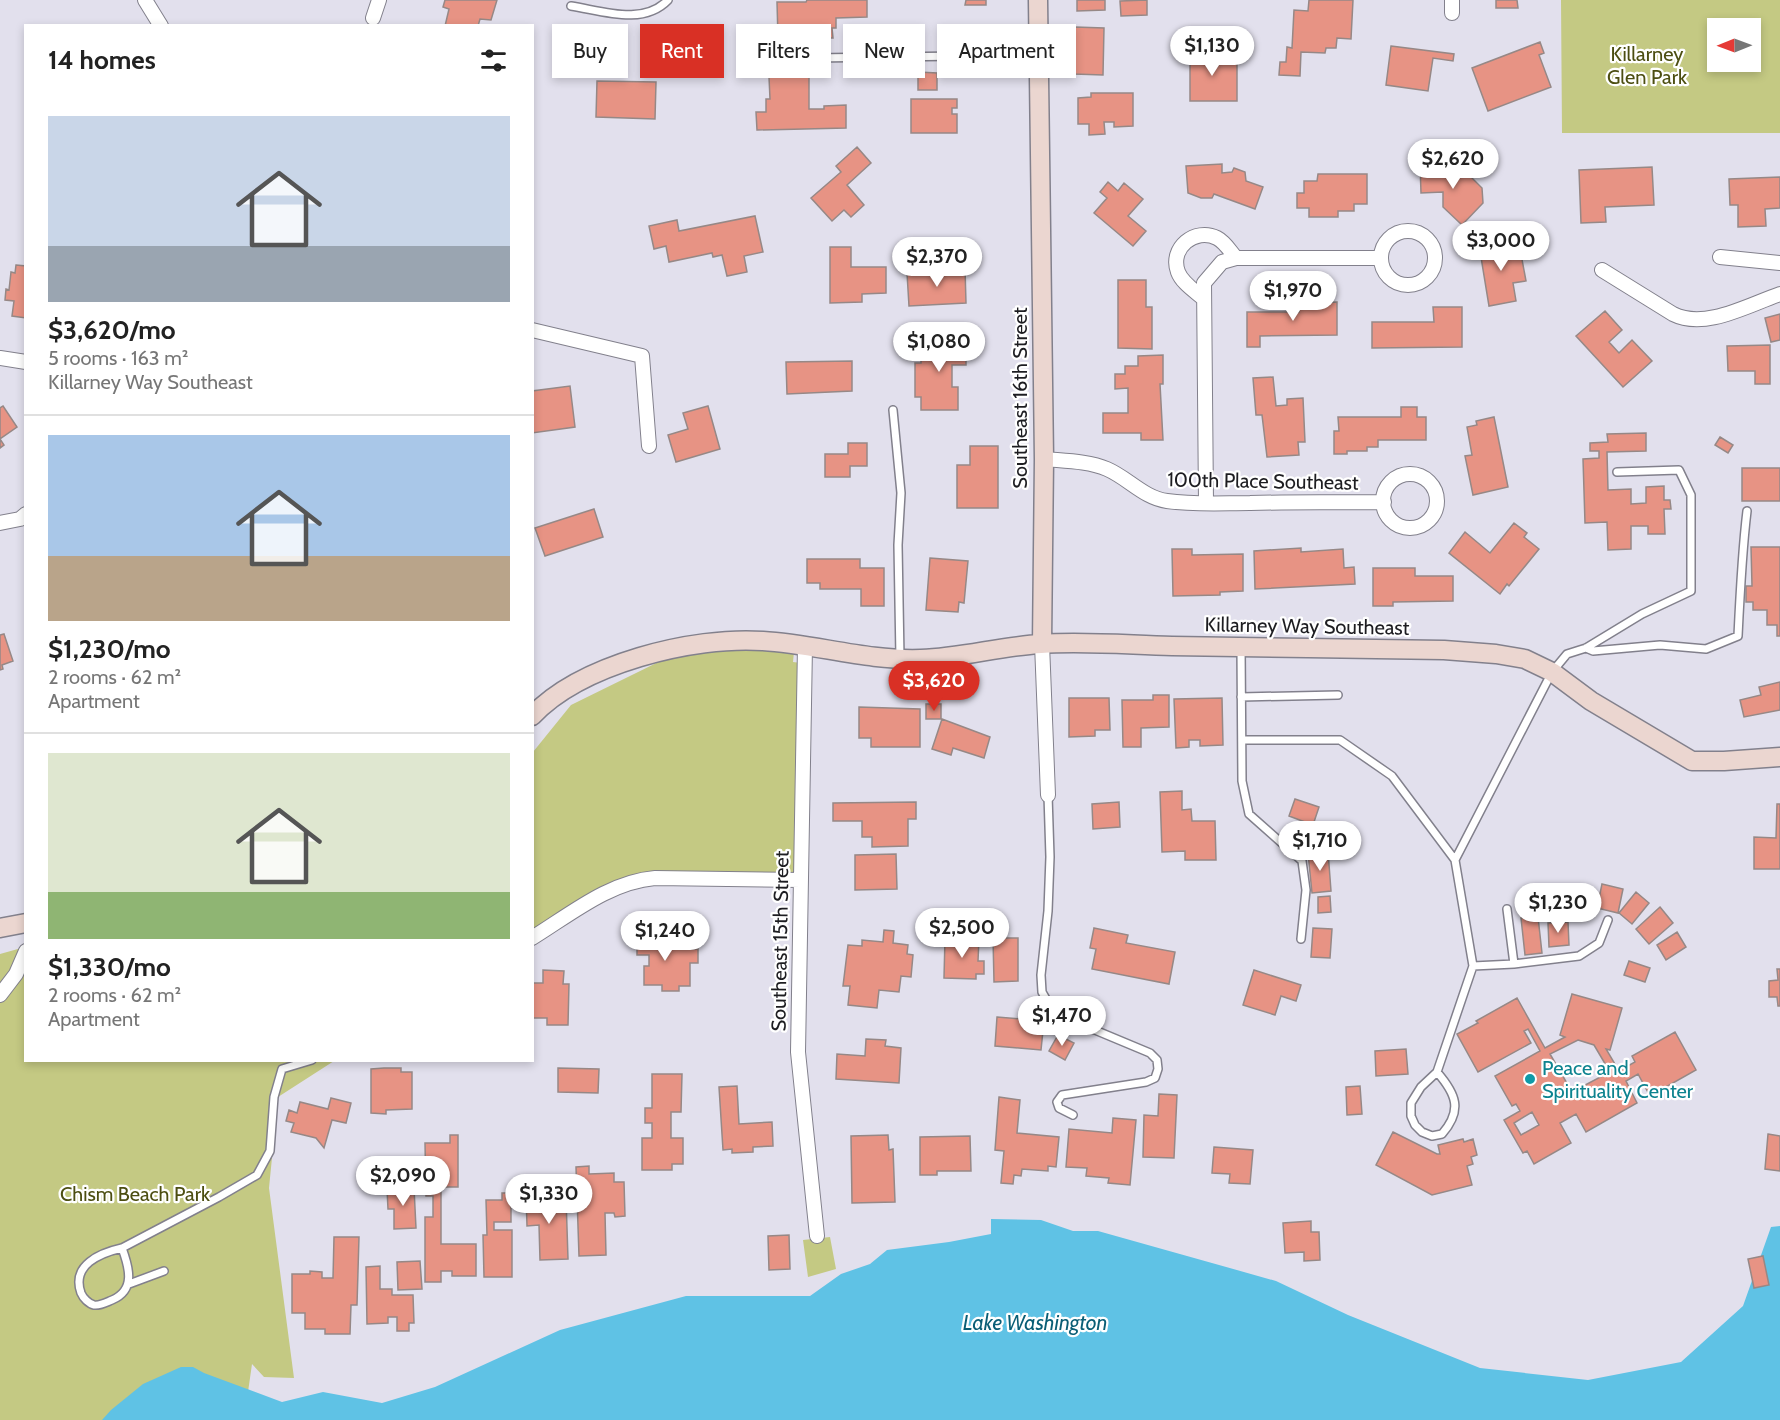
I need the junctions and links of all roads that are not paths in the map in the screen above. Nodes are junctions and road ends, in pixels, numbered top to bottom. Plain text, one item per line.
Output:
1 (145, 0) edge
2 (379, 0) edge
3 (668, 0) edge
4 (1038, 0) edge
5 (571, 6) dead end
6 (373, 18) dead end
7 (160, 24) edge
8 (1038, 24) edge
9 (937, 56) edge
10 (831, 58) edge
11 (1039, 78) edge
12 (1720, 257) dead end
13 (1236, 258) junction
14 (1381, 258) dead end
15 (1780, 263) edge
16 (1602, 270) dead end
17 (1780, 294) edge
18 (1204, 299) junction
19 (534, 330) edge
20 (0, 358) edge
21 (24, 362) edge
22 (892, 411) dead end
23 (649, 446) dead end
24 (1044, 459) junction
25 (1617, 471) dead end
26 (1384, 502) dead end
27 (1206, 503) junction
28 (1747, 511) dead end
29 (24, 516) edge
30 (0, 523) edge
31 (1042, 644) junction
32 (805, 646) junction
33 (1241, 647) junction
34 (1586, 648) junction
35 (900, 658) junction
36 (1552, 672) junction
37 (1338, 695) dead end
38 (1241, 697) junction
39 (534, 714) edge
40 (1242, 740) junction
41 (1780, 757) edge
42 (1048, 795) joint
43 (1455, 860) junction
44 (801, 880) junction
45 (1507, 909) dead end
46 (1608, 920) dead end
47 (24, 923) edge
48 (0, 928) edge
49 (534, 937) edge
50 (1301, 939) dead end
51 (24, 956) edge
52 (1514, 964) junction
53 (1473, 966) junction
54 (0, 995) edge
55 (305, 1062) edge
56 (1437, 1072) junction
57 (1074, 1115) dead end
58 (817, 1236) dead end
59 (122, 1248) junction
60 (164, 1271) dead end
61 (129, 1284) junction

1 - 7 street
2 - 6 street
3 - 5 lane
4 - 8 street, Southeast 16th Street
9 - 10 lane
11 - 24 street, Southeast 16th Street
12 - 15 street
13 - 14 street
13 - 18 street
13 - 18 street
16 - 17 street
18 - 27 street
19 - 23 street
20 - 21 street
22 - 35 lane
24 - 27 street, 100th Place Southeast
24 - 31 street, Southeast 16th Street
25 - 34 lane
26 - 27 street, 100th Place Southeast
28 - 34 lane
29 - 30 street
31 - 33 street, Killarney Way Southeast
31 - 35 street, Killarney Way Southeast
31 - 42 street, Southeast 16th Street
32 - 35 street, Killarney Way Southeast
32 - 39 street, Killarney Way Southeast
32 - 44 street, Southeast 15th Street
33 - 36 street, Killarney Way Southeast
33 - 38 lane
34 - 36 lane
36 - 41 street, Killarney Way Southeast
36 - 43 lane
37 - 38 lane
38 - 40 lane
40 - 43 lane
40 - 50 lane
42 - 57 lane
43 - 53 lane
44 - 49 street
44 - 58 street, Southeast 15th Street
45 - 52 lane
46 - 52 lane
47 - 48 street
51 - 54 street
52 - 53 lane
53 - 56 lane
55 - 59 lane
56 - 56 lane
59 - 61 lane
59 - 61 lane
60 - 61 lane

